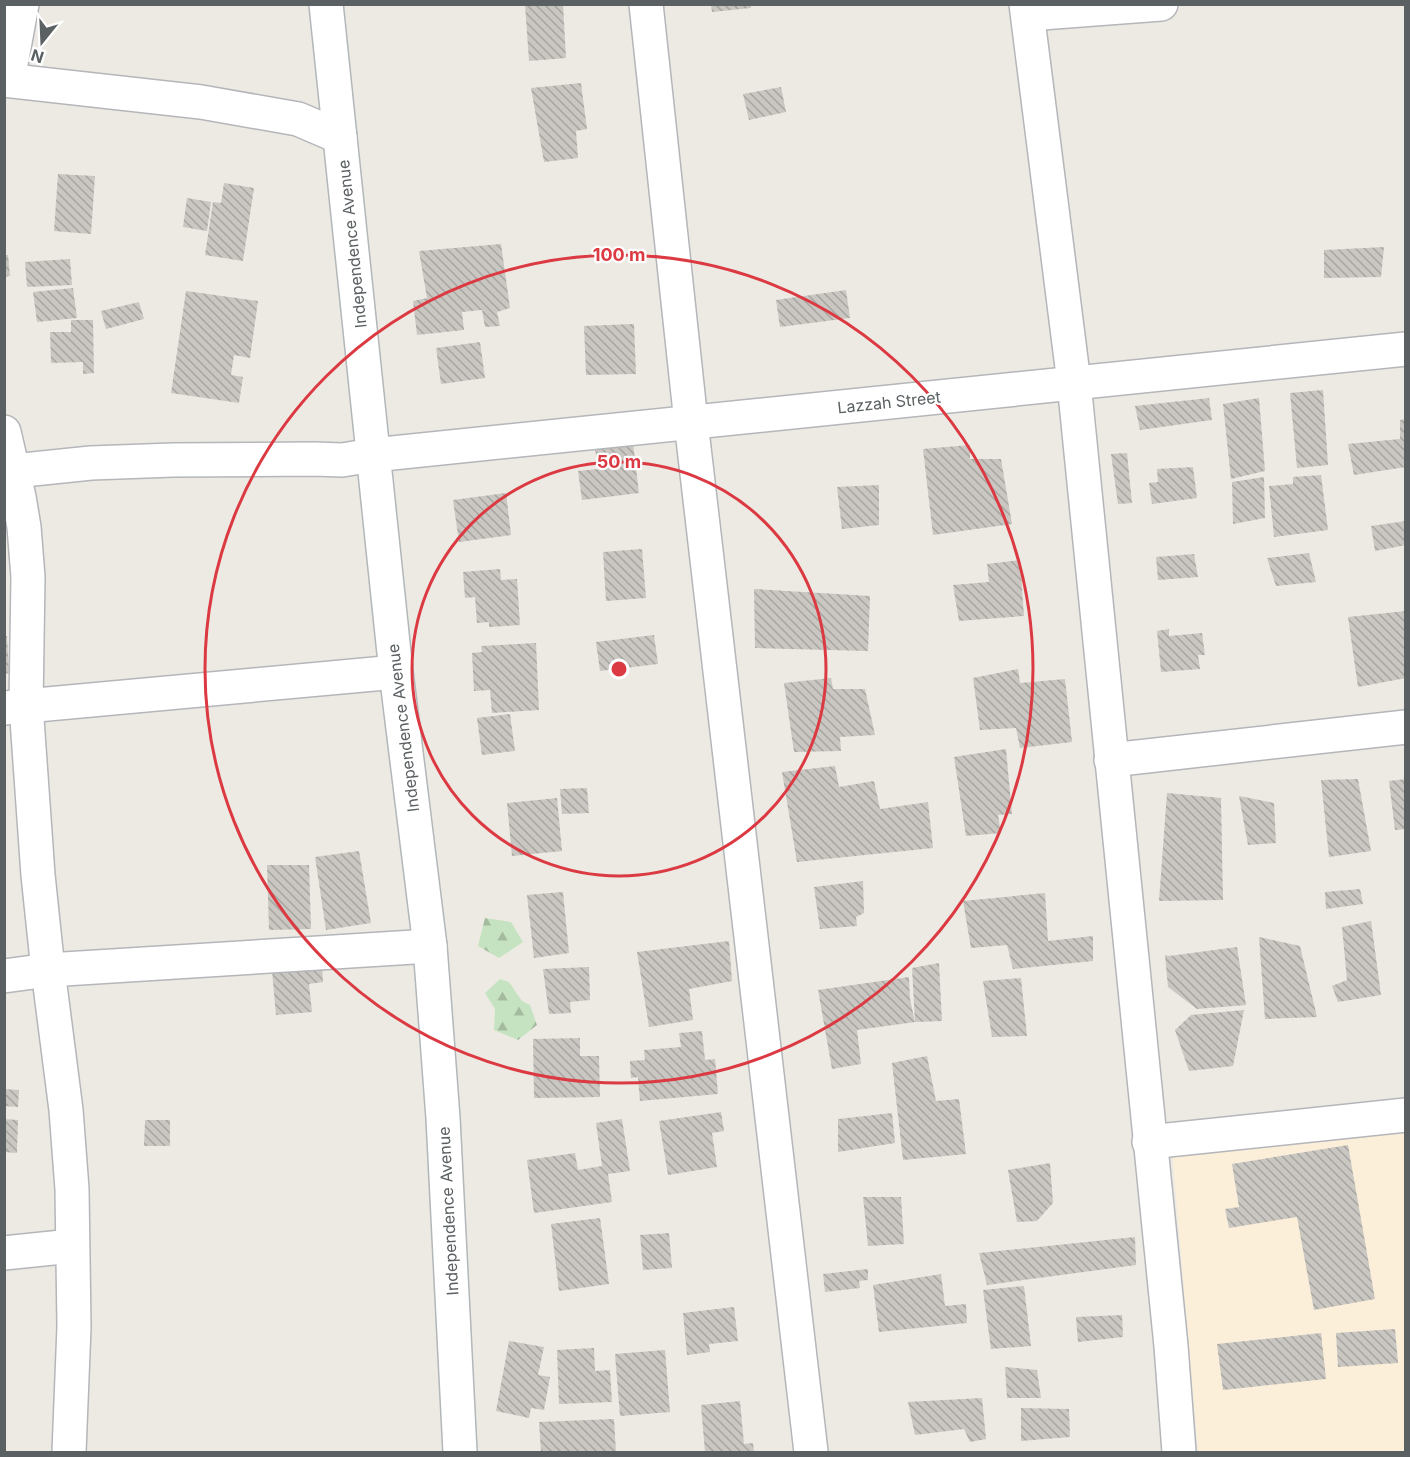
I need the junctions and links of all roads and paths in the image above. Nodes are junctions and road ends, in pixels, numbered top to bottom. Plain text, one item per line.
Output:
1 (22, 4) edge
2 (326, 4) edge
3 (646, 4) edge
4 (1161, 4) edge
5 (1027, 9) edge
6 (6, 80) edge
7 (340, 137) junction
8 (1406, 349) edge
9 (1074, 383) junction
10 (691, 422) junction
11 (4, 432) edge
12 (373, 455) junction
13 (9, 472) edge
14 (396, 672) junction
15 (15, 706) edge
16 (1406, 727) edge
17 (1111, 760) junction
18 (430, 946) junction
19 (48, 970) junction
20 (4, 976) edge
21 (1406, 1115) edge
22 (1149, 1142) junction
23 (72, 1246) junction
24 (4, 1252) edge
25 (69, 1452) edge
26 (460, 1452) edge
27 (811, 1452) edge
28 (1179, 1452) edge

1 - 6 street
2 - 7 street, Independence Avenue
3 - 10 street
4 - 5 street
5 - 9 street
6 - 7 street
7 - 12 street, Independence Avenue
8 - 9 street, Lazzah Street
9 - 10 street, Lazzah Street
9 - 17 street
10 - 12 street, Lazzah Street
10 - 27 street
11 - 13 street
12 - 13 street, Lazzah Street
12 - 14 street, Independence Avenue
13 - 15 street
14 - 15 street
14 - 18 street, Independence Avenue
15 - 19 street
16 - 17 street
17 - 22 street
18 - 19 street
18 - 26 street, Independence Avenue
19 - 20 street
19 - 23 street
21 - 22 street
22 - 28 street
23 - 24 street
23 - 25 street

